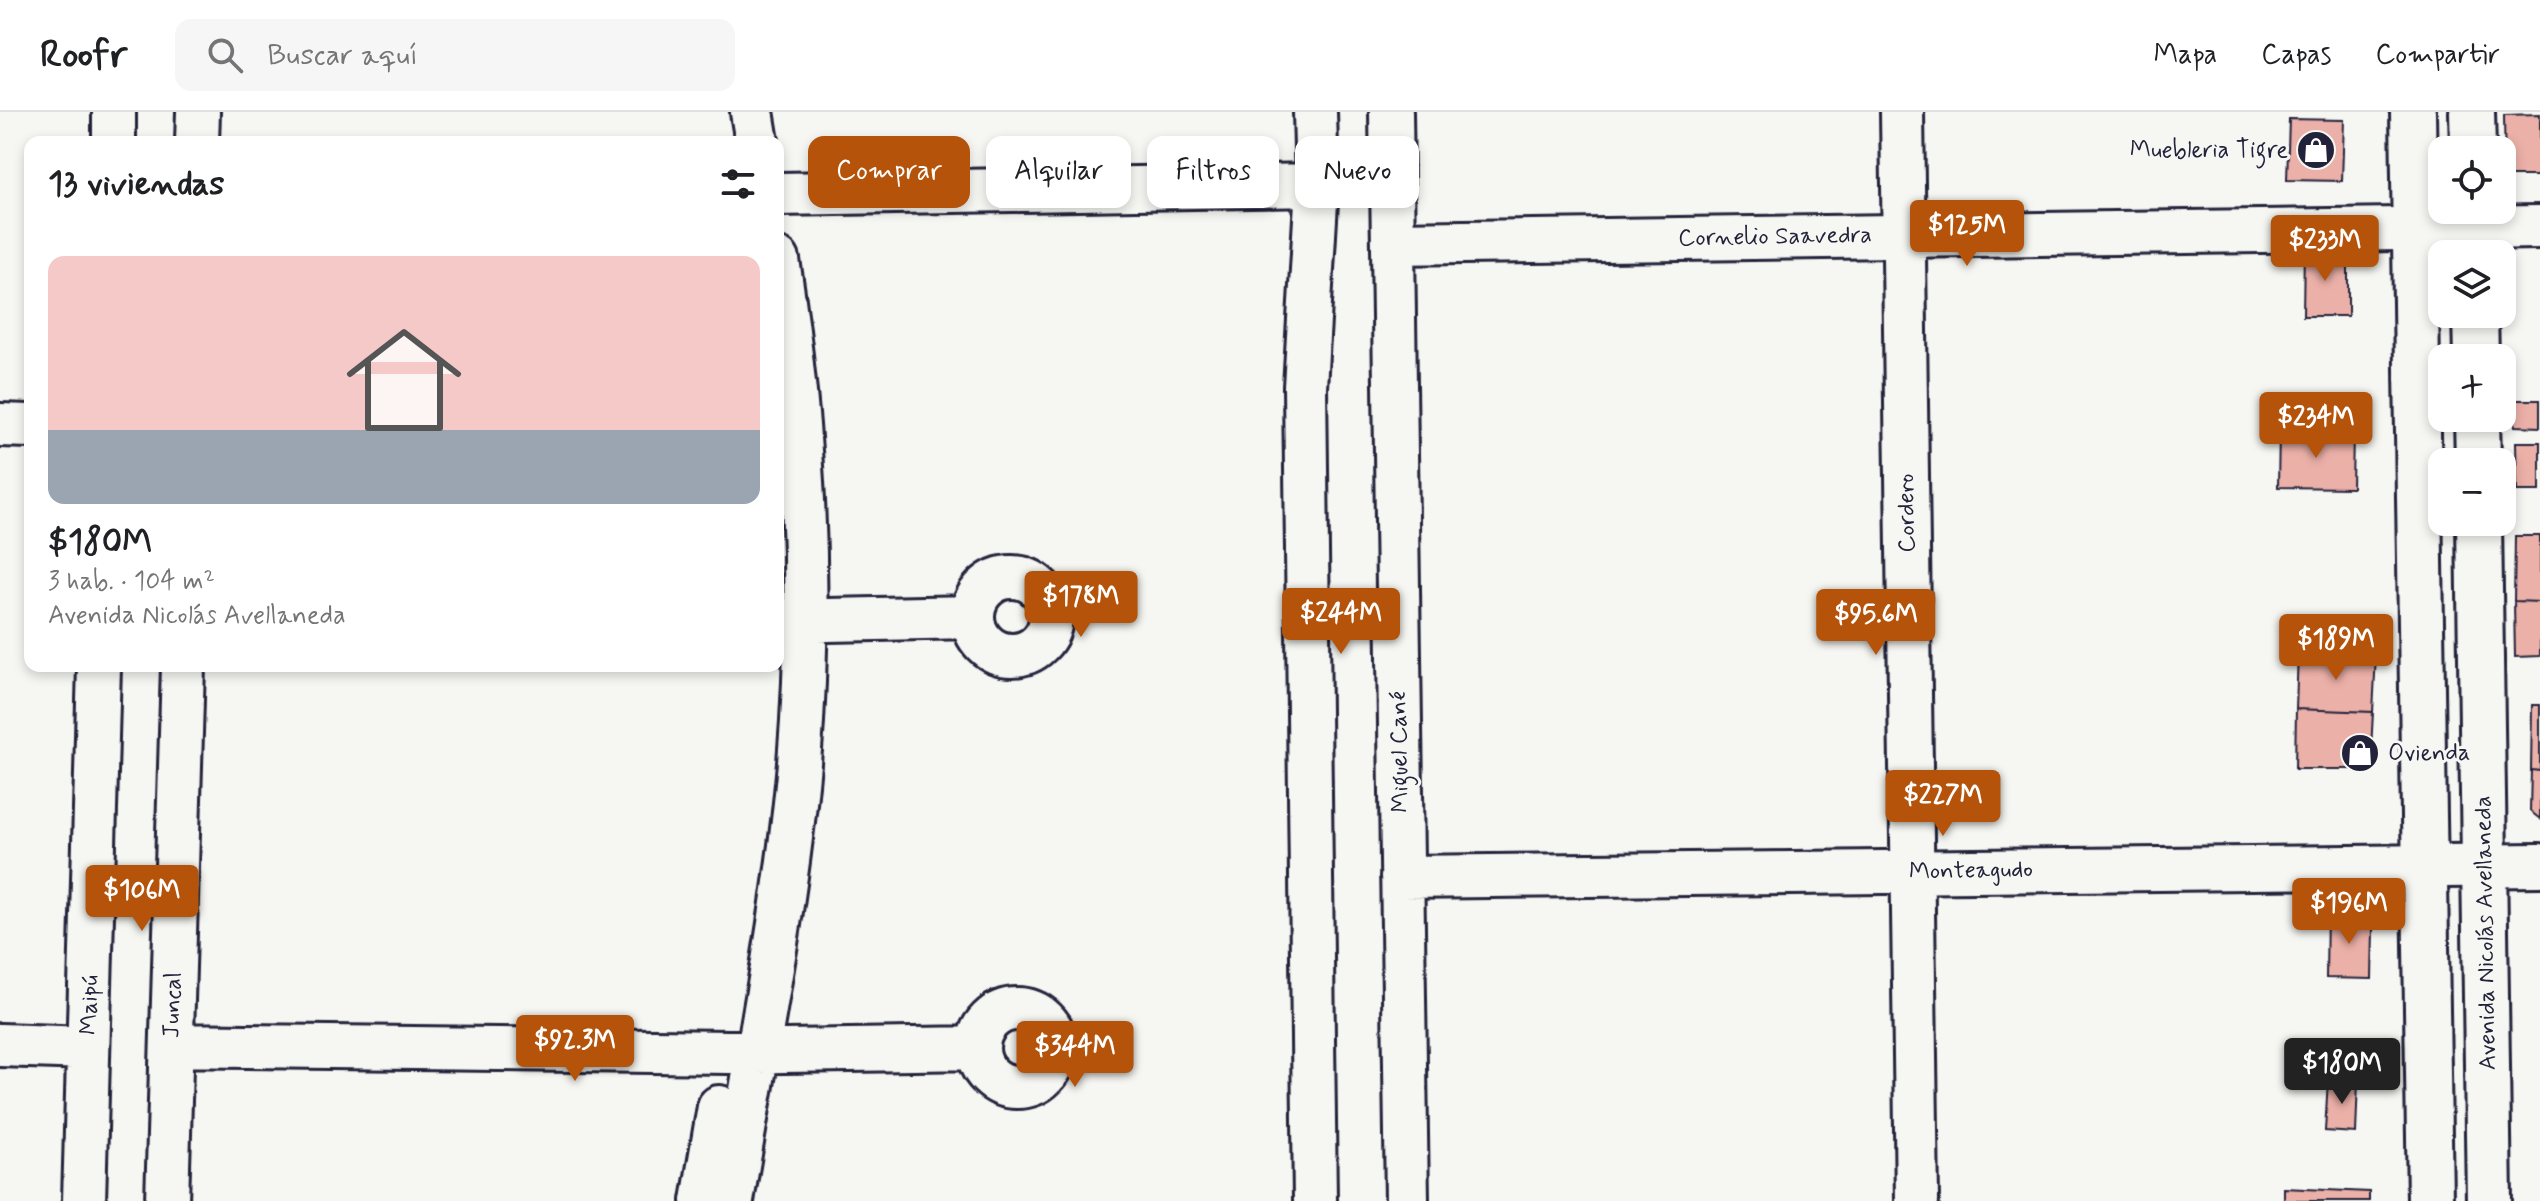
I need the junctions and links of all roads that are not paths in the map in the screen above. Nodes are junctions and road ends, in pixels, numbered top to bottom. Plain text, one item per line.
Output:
1 (114, 112) edge
2 (198, 112) edge
3 (722, 112) edge
4 (752, 112) edge
5 (1315, 112) edge
6 (1391, 112) edge
7 (1902, 112) edge
8 (2413, 112) edge
9 (2472, 112) edge
10 (114, 136) edge
11 (197, 136) edge
12 (726, 136) edge
13 (756, 136) edge
14 (1316, 136) edge
15 (2473, 136) edge
16 (1295, 185) edge
17 (784, 194) edge
18 (1316, 208) edge
19 (2540, 227) edge
20 (2415, 229) junction
21 (2474, 231) edge
22 (1903, 236) junction
23 (1393, 243) junction
24 (784, 304) edge
25 (0, 425) edge
26 (24, 426) edge
27 (2479, 536) edge
28 (973, 617) dead end
29 (792, 620) edge
30 (99, 672) edge
31 (183, 672) edge
32 (775, 672) edge
33 (2540, 865) edge
34 (2486, 866) junction
35 (2425, 867) junction
36 (1912, 872) junction
37 (1402, 877) junction
38 (0, 1045) edge
39 (172, 1045) junction
40 (88, 1048) junction
41 (978, 1048) dead end
42 (744, 1052) junction
43 (84, 1201) edge
44 (167, 1201) edge
45 (703, 1201) edge
46 (732, 1201) edge
47 (1315, 1201) edge
48 (1407, 1201) edge
49 (1917, 1201) edge
50 (2430, 1201) edge
51 (2489, 1201) edge

1 - 10 street
2 - 11 street
3 - 12 street
4 - 13 street
5 - 14 street
6 - 23 street, Miguel Cané
7 - 22 street, Cordero
8 - 20 main road
9 - 15 main road
16 - 17 street
18 - 47 street
19 - 21 street, Cornelio Saavedra
20 - 21 street, Cornelio Saavedra
20 - 22 street, Cornelio Saavedra
20 - 35 main road
22 - 23 street, Cornelio Saavedra
22 - 36 street, Cordero
23 - 37 street, Miguel Cané
24 - 29 street
25 - 26 street
27 - 34 main road, Avenida Nicolás Avellaneda
28 - 29 street
29 - 42 street
30 - 40 street, Maipú
31 - 39 street, Juncal
32 - 42 street
33 - 34 street, Monteagudo
34 - 35 street, Monteagudo
34 - 51 main road, Avenida Nicolás Avellaneda
35 - 36 street, Monteagudo
35 - 50 main road
36 - 37 street, Monteagudo
36 - 49 street, Cordero
37 - 48 street, Miguel Cané
38 - 40 street
39 - 42 street
39 - 44 street, Juncal
40 - 43 street, Maipú
41 - 42 street
42 - 45 street
42 - 46 street

